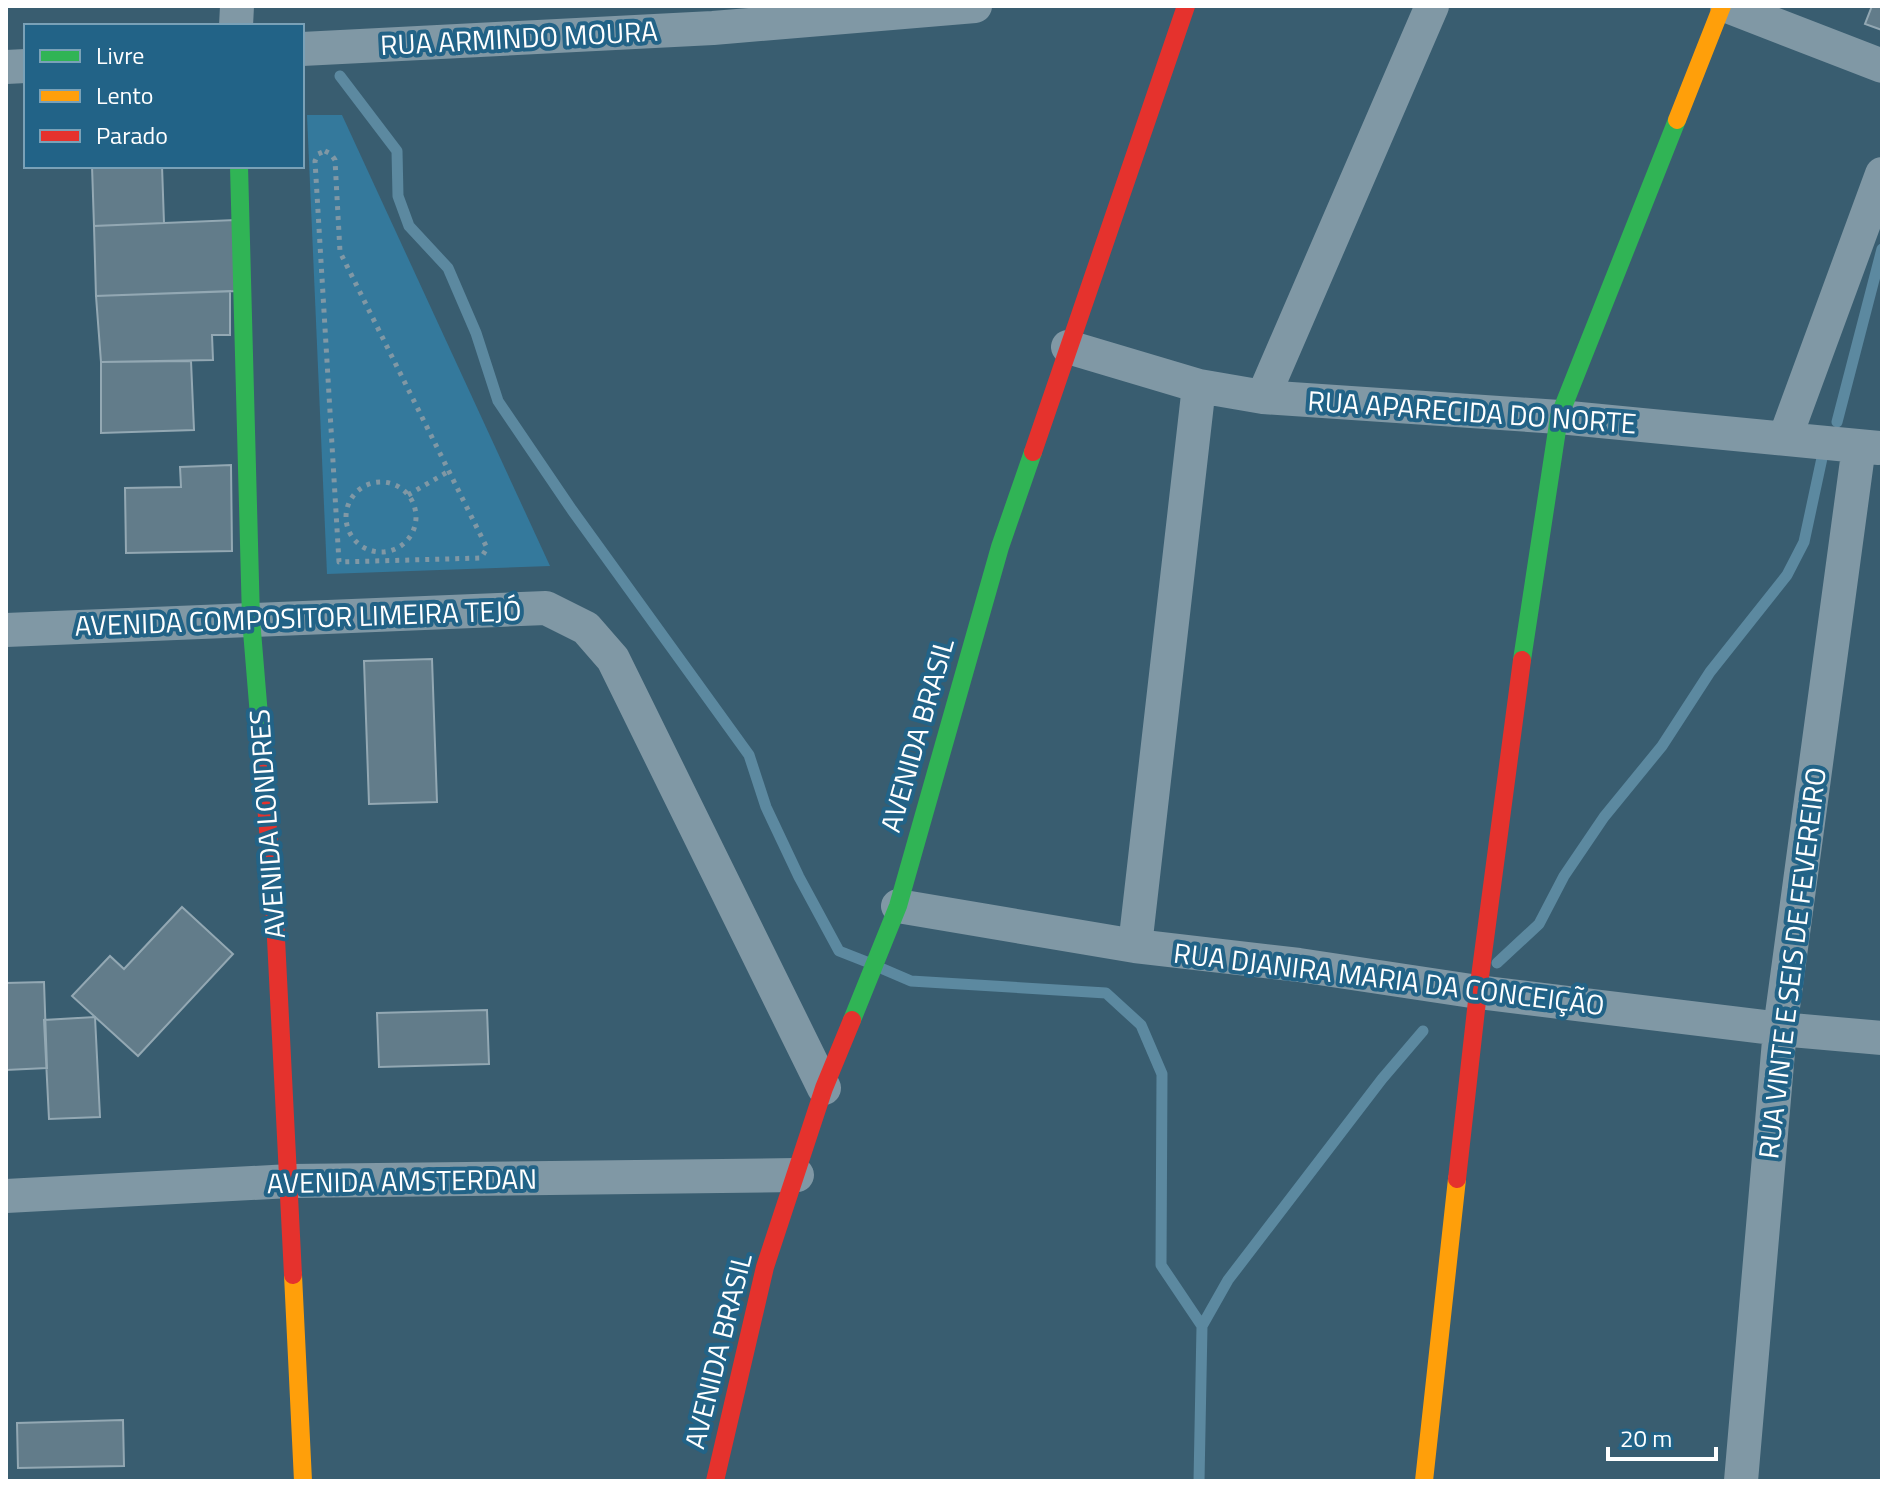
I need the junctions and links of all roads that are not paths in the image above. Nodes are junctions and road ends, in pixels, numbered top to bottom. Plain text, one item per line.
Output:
1 (975, 6) edge
2 (1186, 6) edge
3 (1432, 6) edge
4 (1724, 6) edge
5 (304, 49) edge
6 (1882, 66) edge
7 (239, 168) edge
8 (1882, 174) edge
9 (1068, 347) junction
10 (1199, 386) junction
11 (1263, 397) junction
12 (1559, 417) junction
13 (1785, 438) junction
14 (1870, 447) edge
15 (251, 619) junction
16 (6, 630) edge
17 (898, 906) junction
18 (1135, 946) junction
19 (1478, 992) junction
20 (1780, 1029) junction
21 (1882, 1038) edge
22 (824, 1088) junction
23 (797, 1175) junction
24 (290, 1181) junction
25 (6, 1196) edge
26 (303, 1481) edge
27 (715, 1481) edge
28 (1424, 1481) edge
29 (1741, 1481) edge

1 - 5 street, RUA ARMINDO MOURA
2 - 9 street, AVENIDA BRASIL
3 - 11 street
4 - 6 street
4 - 12 street
7 - 15 street, AVENIDA LONDRES
8 - 13 street
9 - 10 street, RUA APARECIDA DO NORTE
9 - 17 street, AVENIDA BRASIL
10 - 11 street, RUA APARECIDA DO NORTE
10 - 18 street
11 - 12 street, RUA APARECIDA DO NORTE
12 - 13 street, RUA APARECIDA DO NORTE
12 - 19 street
13 - 14 street, RUA APARECIDA DO NORTE
14 - 20 street, RUA VINTE E SEIS DE FEVEREIRO
15 - 16 street, AVENIDA COMPOSITOR LIMEIRA TEJÓ
15 - 22 street, AVENIDA COMPOSITOR LIMEIRA TEJÓ
15 - 24 street, AVENIDA LONDRES
17 - 18 street, RUA DJANIRA MARIA DA CONCEIÇÃO
17 - 22 street, AVENIDA BRASIL
18 - 19 street, RUA DJANIRA MARIA DA CONCEIÇÃO
19 - 20 street, RUA DJANIRA MARIA DA CONCEIÇÃO
19 - 28 street
20 - 21 street, RUA DJANIRA MARIA DA CONCEIÇÃO
20 - 29 street, RUA VINTE E SEIS DE FEVEREIRO
22 - 23 street, AVENIDA BRASIL
23 - 24 street, AVENIDA AMSTERDAN
23 - 27 street, AVENIDA BRASIL
24 - 25 street, AVENIDA AMSTERDAN
24 - 26 street, AVENIDA LONDRES

